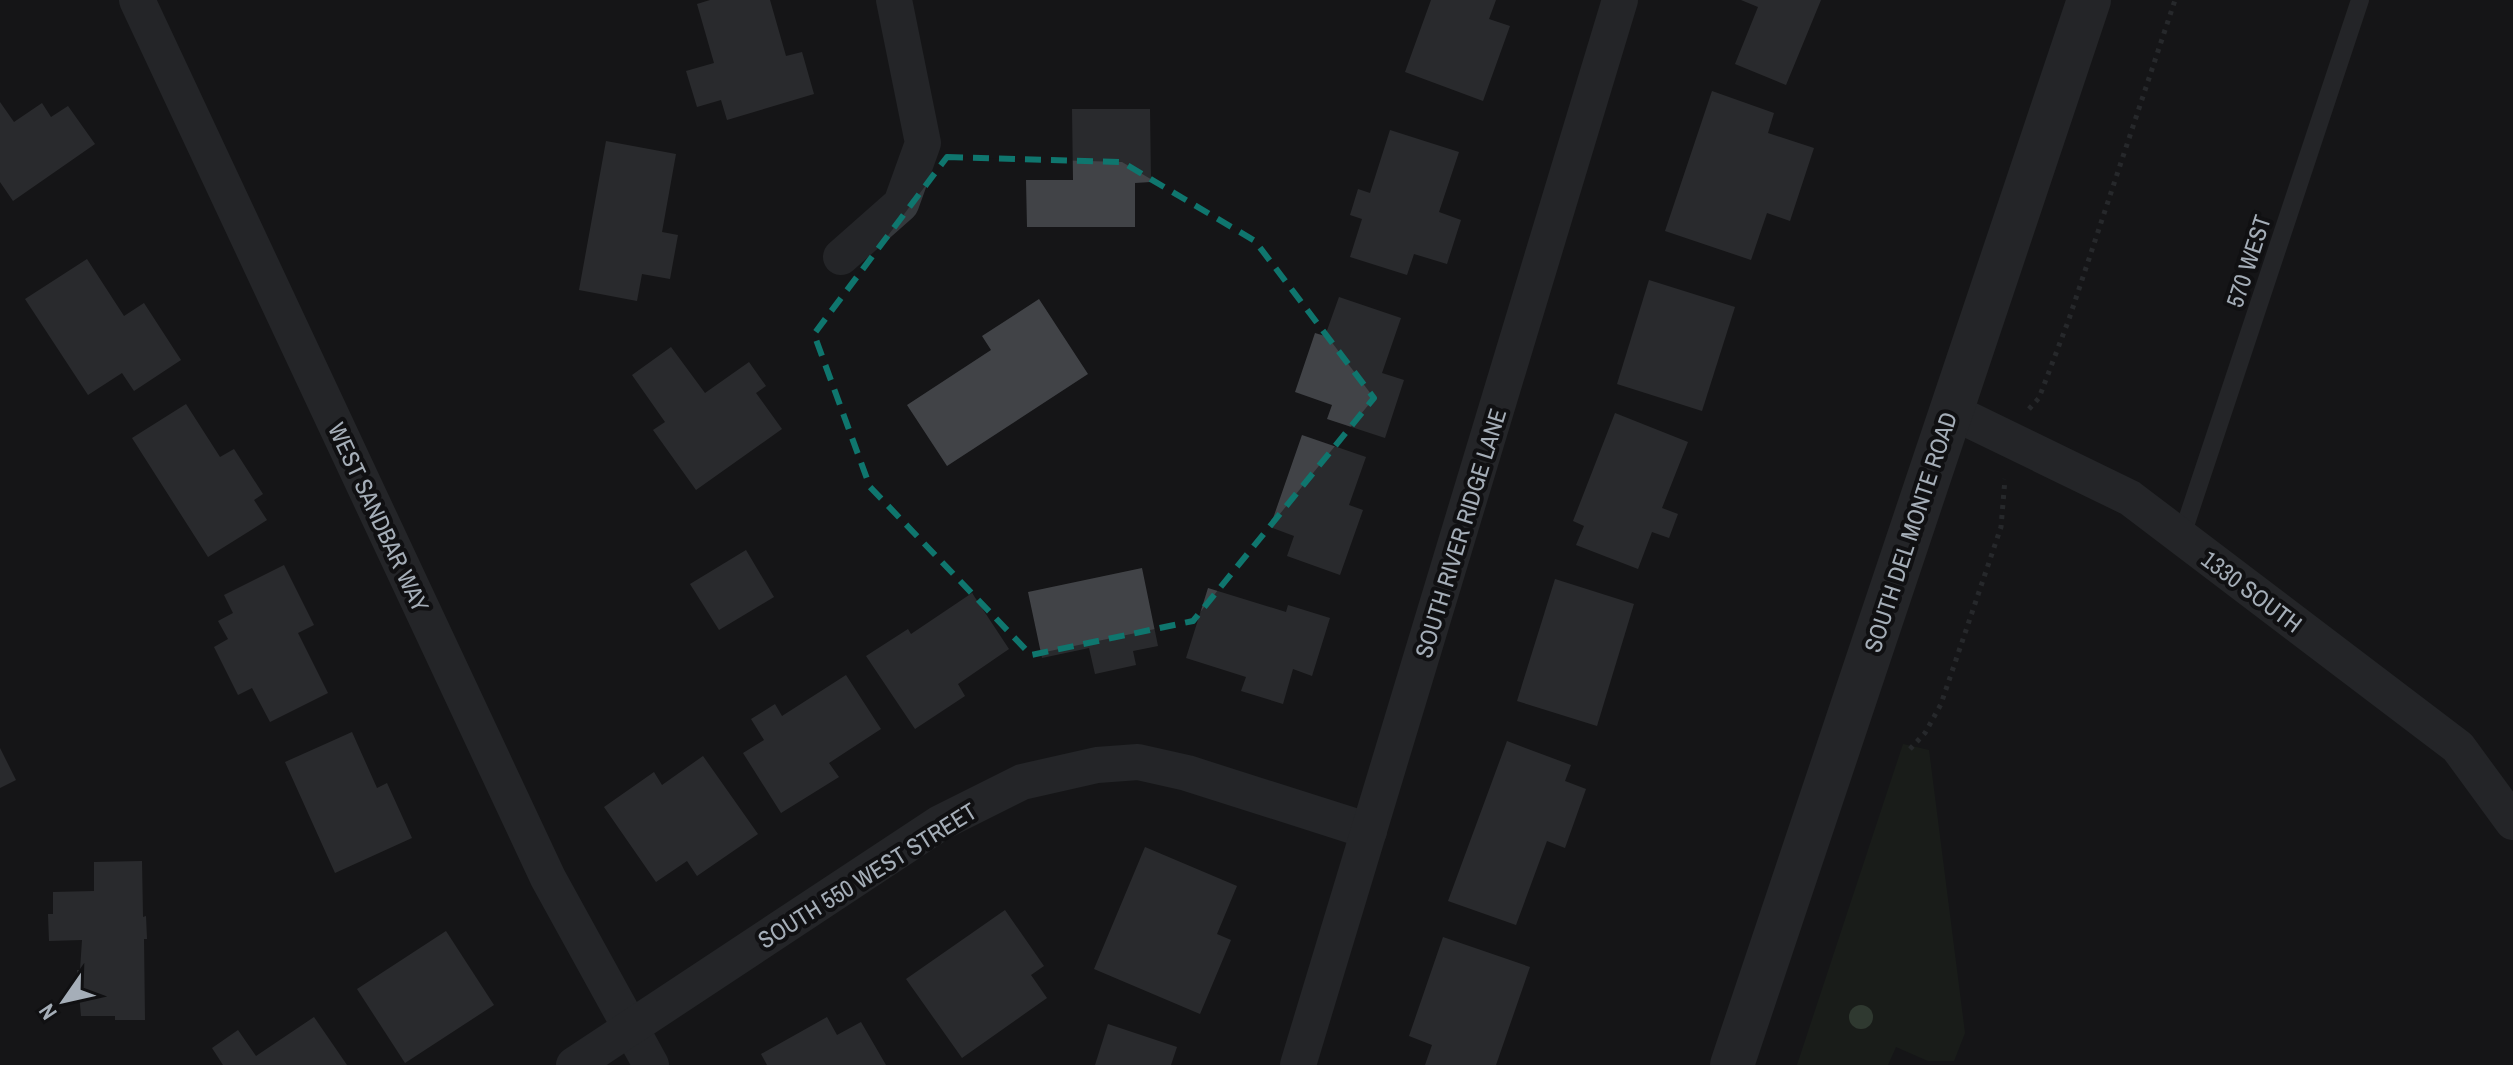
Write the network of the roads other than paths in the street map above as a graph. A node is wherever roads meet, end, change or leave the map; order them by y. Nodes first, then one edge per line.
1 (137, 0) edge
2 (894, 0) edge
3 (1620, 0) edge
4 (2089, 0) edge
5 (2360, 0) edge
6 (841, 257) dead end
7 (1951, 411) junction
8 (2181, 538) junction
9 (2513, 822) edge
10 (1369, 831) junction
11 (630, 1029) junction
12 (574, 1065) edge
13 (651, 1065) edge
14 (1298, 1065) edge
15 (1732, 1065) edge

1 - 11 street, WEST SANDBAR WAY
2 - 6 street
3 - 10 street, SOUTH RIVER RIDGE LANE
4 - 7 street, SOUTH DEL MONTE ROAD
5 - 8 lane, 570 WEST
7 - 8 street, 1330 SOUTH
7 - 15 street, SOUTH DEL MONTE ROAD
8 - 9 street, 1330 SOUTH
10 - 11 street, SOUTH 550 WEST STREET
10 - 14 street, SOUTH RIVER RIDGE LANE
11 - 12 street, SOUTH 550 WEST STREET
11 - 13 street, WEST SANDBAR WAY

